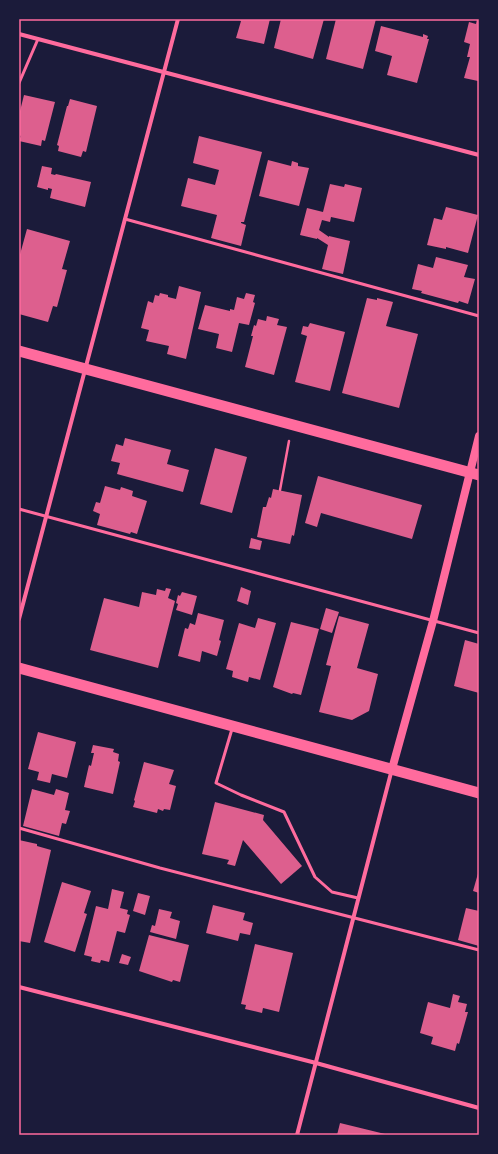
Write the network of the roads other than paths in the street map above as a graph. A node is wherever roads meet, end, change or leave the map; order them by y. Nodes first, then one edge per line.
1 (178, 19) edge
2 (19, 34) edge
3 (38, 39) junction
4 (164, 73) junction
5 (19, 83) edge
6 (479, 155) edge
7 (125, 219) junction
8 (479, 316) edge
9 (19, 351) edge
10 (85, 369) junction
11 (479, 436) edge
12 (474, 474) edge
13 (19, 509) edge
14 (47, 516) junction
15 (19, 619) edge
16 (433, 621) junction
17 (479, 633) edge
18 (19, 668) edge
19 (232, 727) junction
20 (392, 769) junction
21 (479, 793) edge
22 (19, 828) edge
23 (358, 898) junction
24 (353, 918) junction
25 (479, 950) edge
26 (19, 987) edge
27 (316, 1064) junction
28 (479, 1108) edge
29 (297, 1135) edge

1 - 4 street
2 - 3 street
3 - 4 street
3 - 5 lane
4 - 6 street
4 - 7 street
7 - 8 lane
7 - 10 street
9 - 10 highway
10 - 12 highway
10 - 14 street
11 - 12 main road
12 - 16 main road
13 - 14 lane
14 - 15 street
14 - 16 lane
16 - 17 lane
16 - 20 main road
18 - 19 highway
19 - 20 highway
19 - 23 lane
20 - 21 highway
20 - 23 street
22 - 24 lane
23 - 24 street
24 - 25 lane
24 - 27 street
26 - 27 street
27 - 28 street
27 - 29 street

